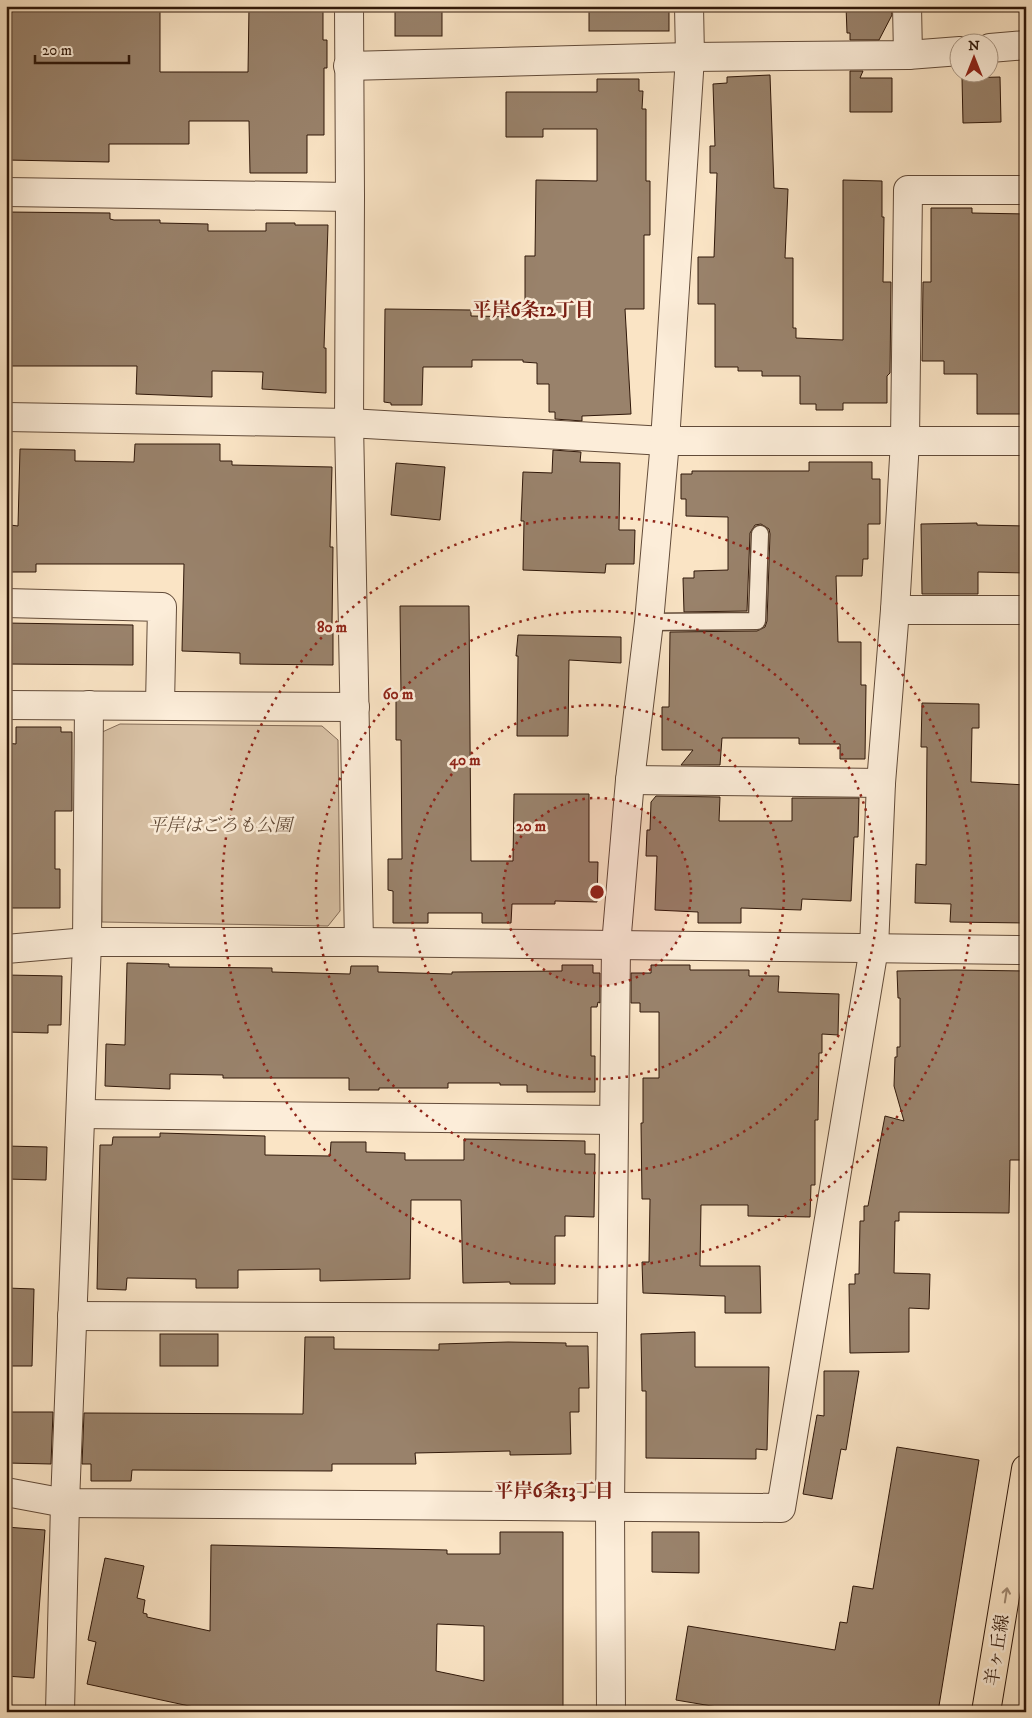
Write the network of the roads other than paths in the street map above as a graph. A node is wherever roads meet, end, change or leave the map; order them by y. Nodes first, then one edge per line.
1 (348, 6) edge
2 (689, 6) edge
3 (907, 6) edge
4 (1026, 45) edge
5 (1000, 47) edge
6 (950, 52) edge
7 (908, 55) junction
8 (690, 57) junction
9 (348, 66) junction
10 (1026, 190) edge
11 (6, 192) edge
12 (350, 197) junction
13 (6, 417) edge
14 (349, 423) junction
15 (665, 440) junction
16 (905, 440) junction
17 (1026, 441) edge
18 (760, 534) dead end
19 (6, 603) edge
20 (895, 610) junction
21 (1026, 610) edge
22 (649, 622) junction
23 (6, 704) edge
24 (89, 704) junction
25 (160, 705) junction
26 (355, 707) junction
27 (630, 780) junction
28 (881, 783) junction
29 (87, 942) junction
30 (359, 942) junction
31 (616, 945) junction
32 (874, 948) junction
33 (6, 949) edge
34 (1026, 950) edge
35 (81, 1114) junction
36 (614, 1120) junction
37 (72, 1316) junction
38 (612, 1318) junction
39 (1026, 1469) edge
40 (6, 1492) edge
41 (65, 1503) junction
42 (610, 1508) junction
43 (60, 1712) edge
44 (611, 1712) edge
45 (986, 1712) edge

1 - 9 street
2 - 8 street
3 - 7 street
4 - 5 street
6 - 7 street
7 - 8 street
8 - 9 street
8 - 15 street
9 - 12 street
10 - 16 street
11 - 12 street
12 - 14 street
13 - 14 street
14 - 15 street
14 - 26 street
15 - 16 street
15 - 22 street
16 - 17 street
16 - 20 street
18 - 22 lane
19 - 25 street
20 - 21 street
20 - 28 street
22 - 27 street
23 - 24 street
24 - 25 street
24 - 29 street
25 - 26 street
26 - 30 street
27 - 28 street
27 - 31 street
28 - 32 street
29 - 30 street
29 - 33 street
29 - 35 street
30 - 31 street
31 - 32 street
31 - 36 street
32 - 34 street
32 - 42 street
35 - 36 street
35 - 37 street
36 - 38 street
37 - 38 street
37 - 41 street
38 - 42 street
45 -> 39 main road, 羊ヶ丘線
40 - 41 street
41 - 42 street
41 - 43 street
42 - 44 street

